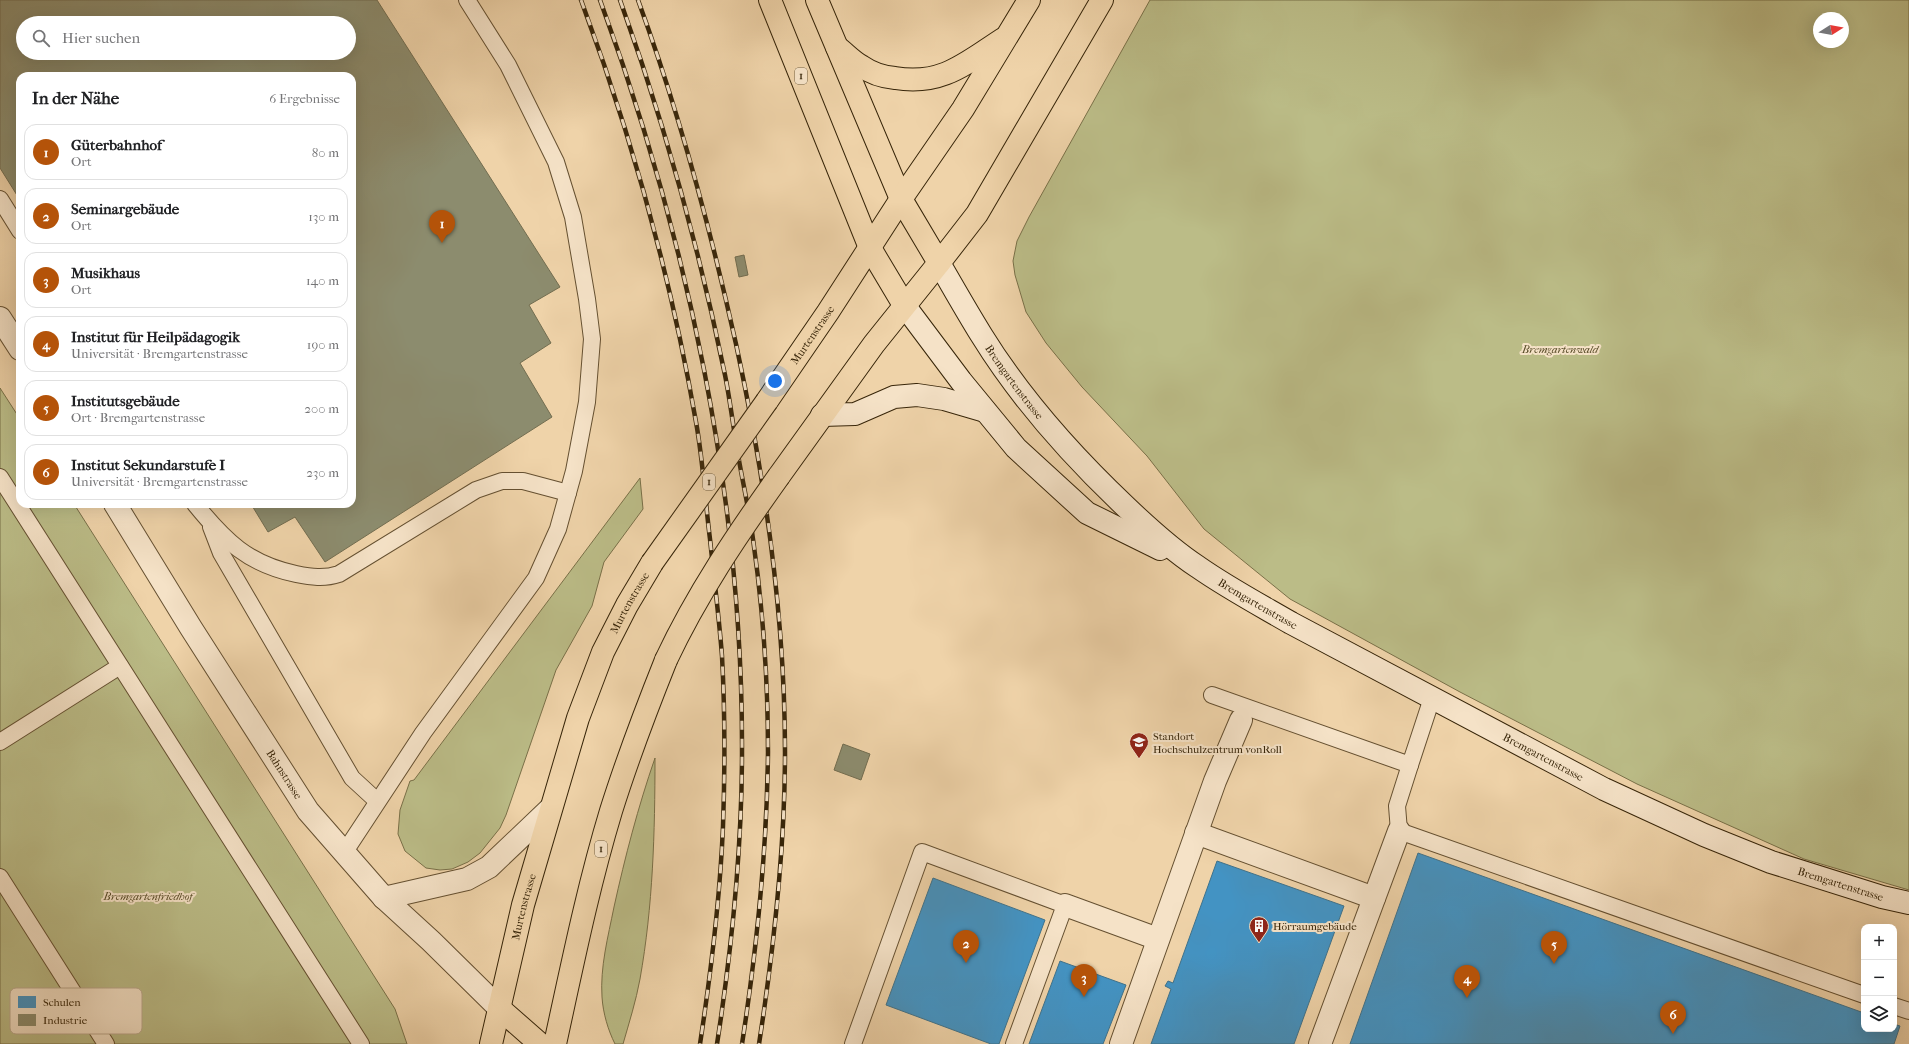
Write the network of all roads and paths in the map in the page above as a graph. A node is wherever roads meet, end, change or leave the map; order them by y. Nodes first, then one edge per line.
1 (468, 0) edge
2 (770, 0) edge
3 (817, 0) edge
4 (1029, 0) edge
5 (1102, 0) edge
6 (1006, 38) junction
7 (837, 47) junction
8 (901, 199) junction
9 (0, 200) edge
10 (16, 225) edge
11 (870, 248) junction
12 (939, 263) junction
13 (904, 305) junction
14 (0, 318) edge
15 (16, 343) edge
16 (985, 411) junction
17 (822, 415) junction
18 (0, 477) edge
19 (568, 493) junction
20 (16, 502) edge
21 (20, 508) edge
22 (117, 508) edge
23 (198, 508) edge
24 (208, 520) junction
25 (1196, 567) junction
26 (120, 666) junction
27 (1212, 695) dead end
28 (1432, 698) junction
29 (1242, 720) dead end
30 (0, 742) edge
31 (1410, 765) junction
32 (377, 801) junction
33 (550, 809) junction
34 (1399, 831) junction
35 (1196, 833) junction
36 (344, 853) junction
37 (0, 877) edge
38 (384, 898) junction
39 (1374, 898) junction
40 (1909, 903) edge
41 (1065, 905) junction
42 (1158, 939) junction
43 (70, 988) edge
44 (1861, 994) edge
45 (1897, 1007) edge
46 (499, 1008) junction
47 (1909, 1011) edge
48 (100, 1034) edge
49 (106, 1044) edge
50 (361, 1044) edge
51 (491, 1044) edge
52 (540, 1044) edge
53 (554, 1044) edge
54 (853, 1044) edge
55 (1014, 1044) edge
56 (1121, 1044) edge
57 (1320, 1044) edge

1 - 19 lane
2 - 11 main road, 1
3 - 7 main road
4 - 6 main road, Murtenstrasse
5 - 12 main road
6 - 7 main road
6 - 8 main road, Murtenstrasse
7 - 8 main road
8 - 11 main road, Murtenstrasse / 1
8 - 12 main road
9 - 10 lane
11 - 13 main road, 1
11 - 33 main road, Murtenstrasse / 1, bridge
12 - 13 main road, 1
12 - 25 main road, Bremgartenstrasse
13 - 16 main road, Bremgartenstrasse
13 - 17 main road, 1
14 - 15 main road
16 - 17 main road
16 - 25 main road, Bremgartenstrasse
17 - 53 main road, 1, bridge
18 - 20 lane
19 - 24 lane
19 - 32 lane
21 - 26 lane
22 - 36 main road, Bahnstrasse
23 - 24 lane
24 - 32 lane
25 - 28 main road, Bremgartenstrasse
26 - 30 lane
26 - 50 lane
27 - 31 lane
28 - 31 lane
28 - 40 main road, Bremgartenstrasse
29 - 35 main road
31 - 34 lane
32 - 36 lane
33 - 38 main road
33 - 46 main road, Murtenstrasse / 1
34 - 39 main road
34 - 44 lane
35 - 39 main road
35 - 42 main road
36 - 38 main road, Bahnstrasse
37 - 43 lane
38 - 46 main road, Bahnstrasse
39 - 57 main road
41 - 42 main road
41 - 54 lane
41 - 55 lane
42 - 56 main road
45 - 47 lane
46 - 51 main road, Murtenstrasse / 1
46 - 52 main road
48 - 49 lane

